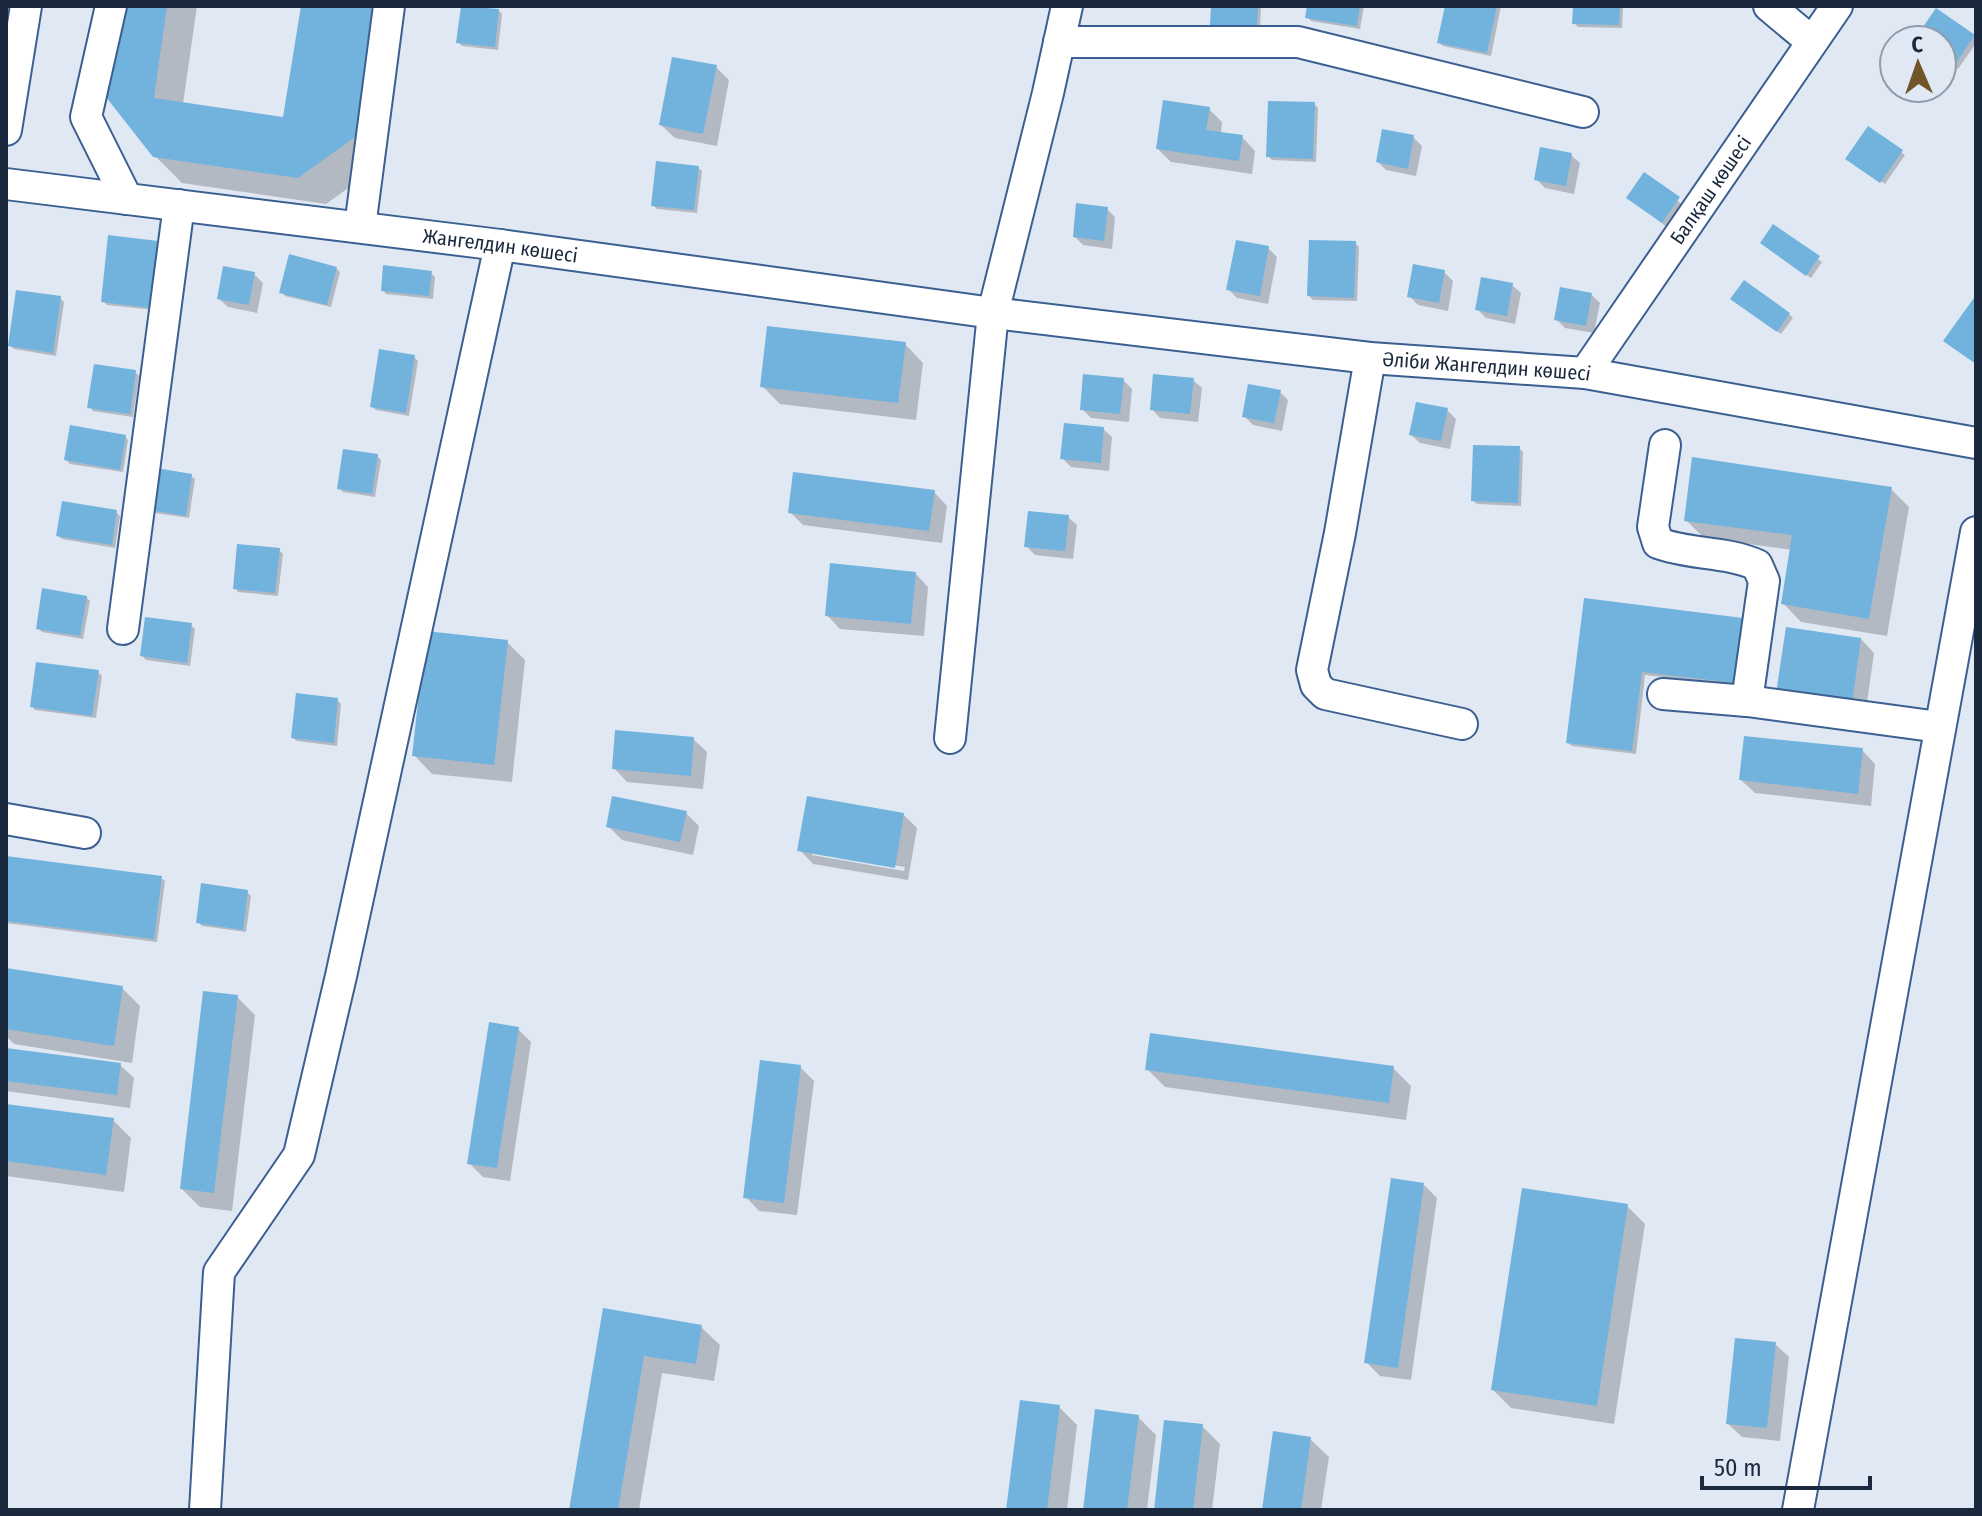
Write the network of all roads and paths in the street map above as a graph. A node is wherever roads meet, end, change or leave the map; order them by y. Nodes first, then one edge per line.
1 (26, 6) edge
2 (111, 6) edge
3 (389, 6) edge
4 (1067, 6) edge
5 (1769, 6) edge
6 (1837, 6) edge
7 (1811, 41) junction
8 (1059, 42) junction
9 (1583, 112) dead end
10 (6, 130) edge
11 (6, 184) edge
12 (127, 199) junction
13 (179, 205) junction
14 (360, 227) junction
15 (500, 245) junction
16 (993, 313) junction
17 (1370, 358) junction
18 (1585, 373) junction
19 (1976, 443) edge
20 (1665, 445) dead end
21 (1976, 532) edge
22 (123, 629) dead end
23 (1663, 694) dead end
24 (1747, 701) junction
25 (1462, 724) dead end
26 (1939, 727) junction
27 (950, 738) dead end
28 (6, 819) edge
29 (85, 833) dead end
30 (205, 1510) edge
31 (1798, 1510) edge

1 - 10 street
2 - 12 street
3 - 14 street
4 - 8 street
5 - 7 street
6 - 7 street, Балқаш көшесі
7 - 18 street, Балқаш көшесі
8 - 9 street
8 - 16 street
11 - 12 street, Жангелдин көшесі
12 - 13 street, Жангелдин көшесі
13 - 14 street, Жангелдин көшесі
13 - 22 street
14 - 15 street, Жангелдин көшесі
15 - 16 street, Жангелдин көшесі
15 - 30 street
16 - 17 street, Әліби Жангелдин көшесі
16 - 27 street
17 - 18 street, Әліби Жангелдин көшесі
17 - 25 street
18 - 19 street, Әліби Жангелдин көшесі
20 - 24 street
21 - 26 street
23 - 24 street
24 - 26 street
26 - 31 street
28 - 29 street

